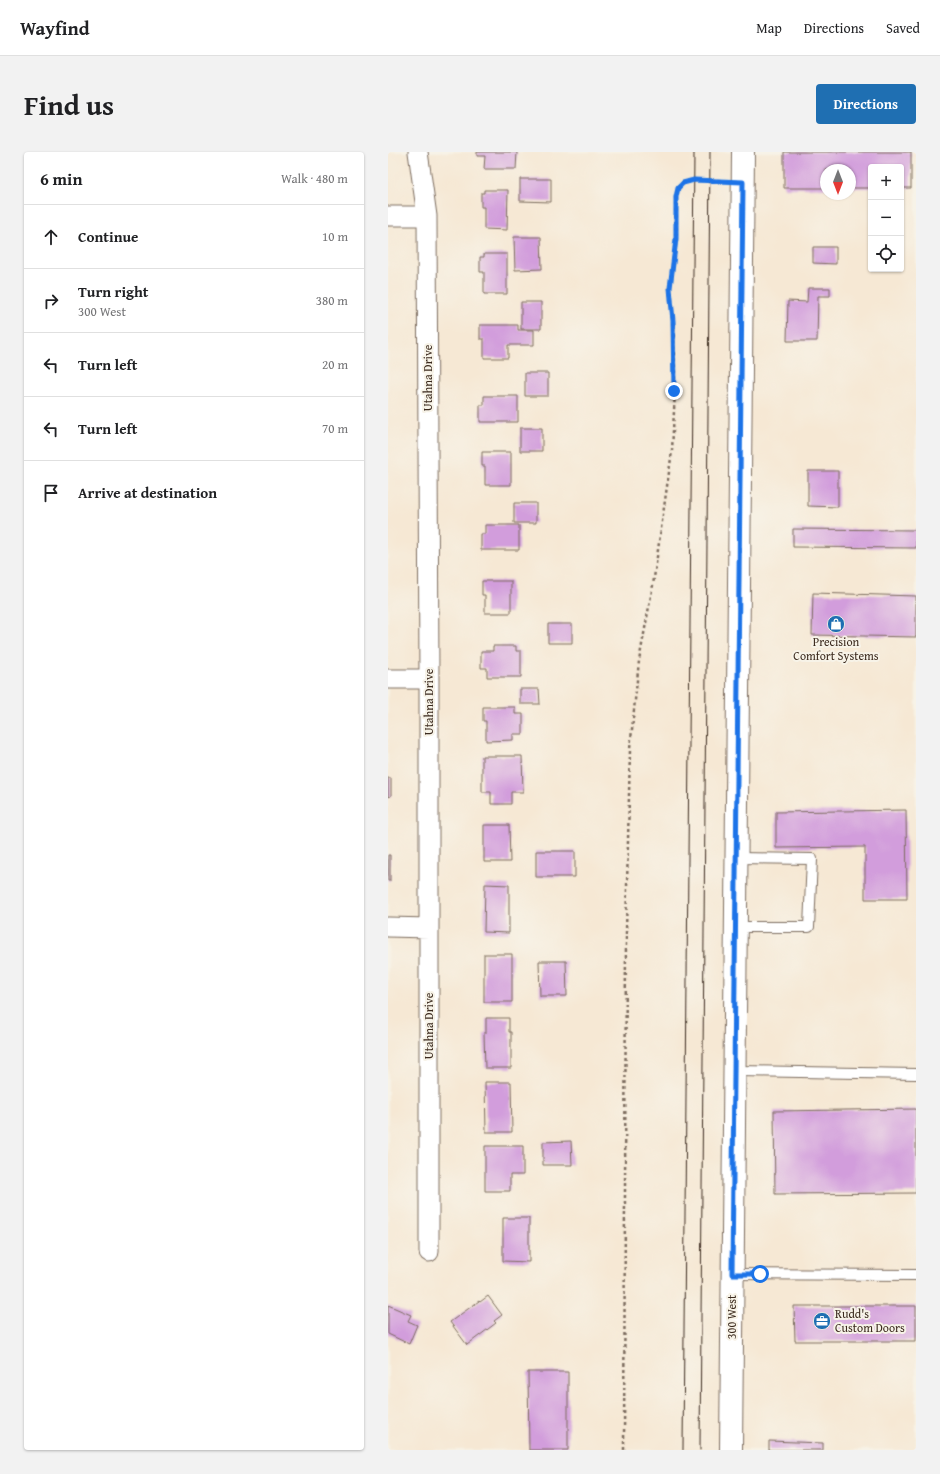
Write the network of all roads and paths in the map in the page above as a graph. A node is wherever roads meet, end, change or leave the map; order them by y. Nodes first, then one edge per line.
1 (418, 152) edge
2 (743, 152) edge
3 (743, 182) junction
4 (388, 216) edge
5 (427, 216) junction
6 (388, 679) edge
7 (429, 679) junction
8 (737, 858) junction
9 (388, 927) edge
10 (736, 927) junction
11 (428, 928) junction
12 (735, 1070) junction
13 (916, 1074) edge
14 (428, 1252) dead end
15 (732, 1274) junction
16 (916, 1274) edge
17 (624, 1450) edge
18 (731, 1450) edge

1 - 5 street, Utahna Drive
2 - 3 street, 300 West
3 - 8 street, 300 West
3 - 17 path
4 - 5 street
5 - 7 street, Utahna Drive
6 - 7 street
7 - 11 street, Utahna Drive
8 - 10 street, 300 West
8 - 10 lane
9 - 11 street
10 - 12 street, 300 West
11 - 14 street, Utahna Drive
12 - 13 lane
12 - 15 street, 300 West
15 - 16 lane
15 - 18 street, 300 West

